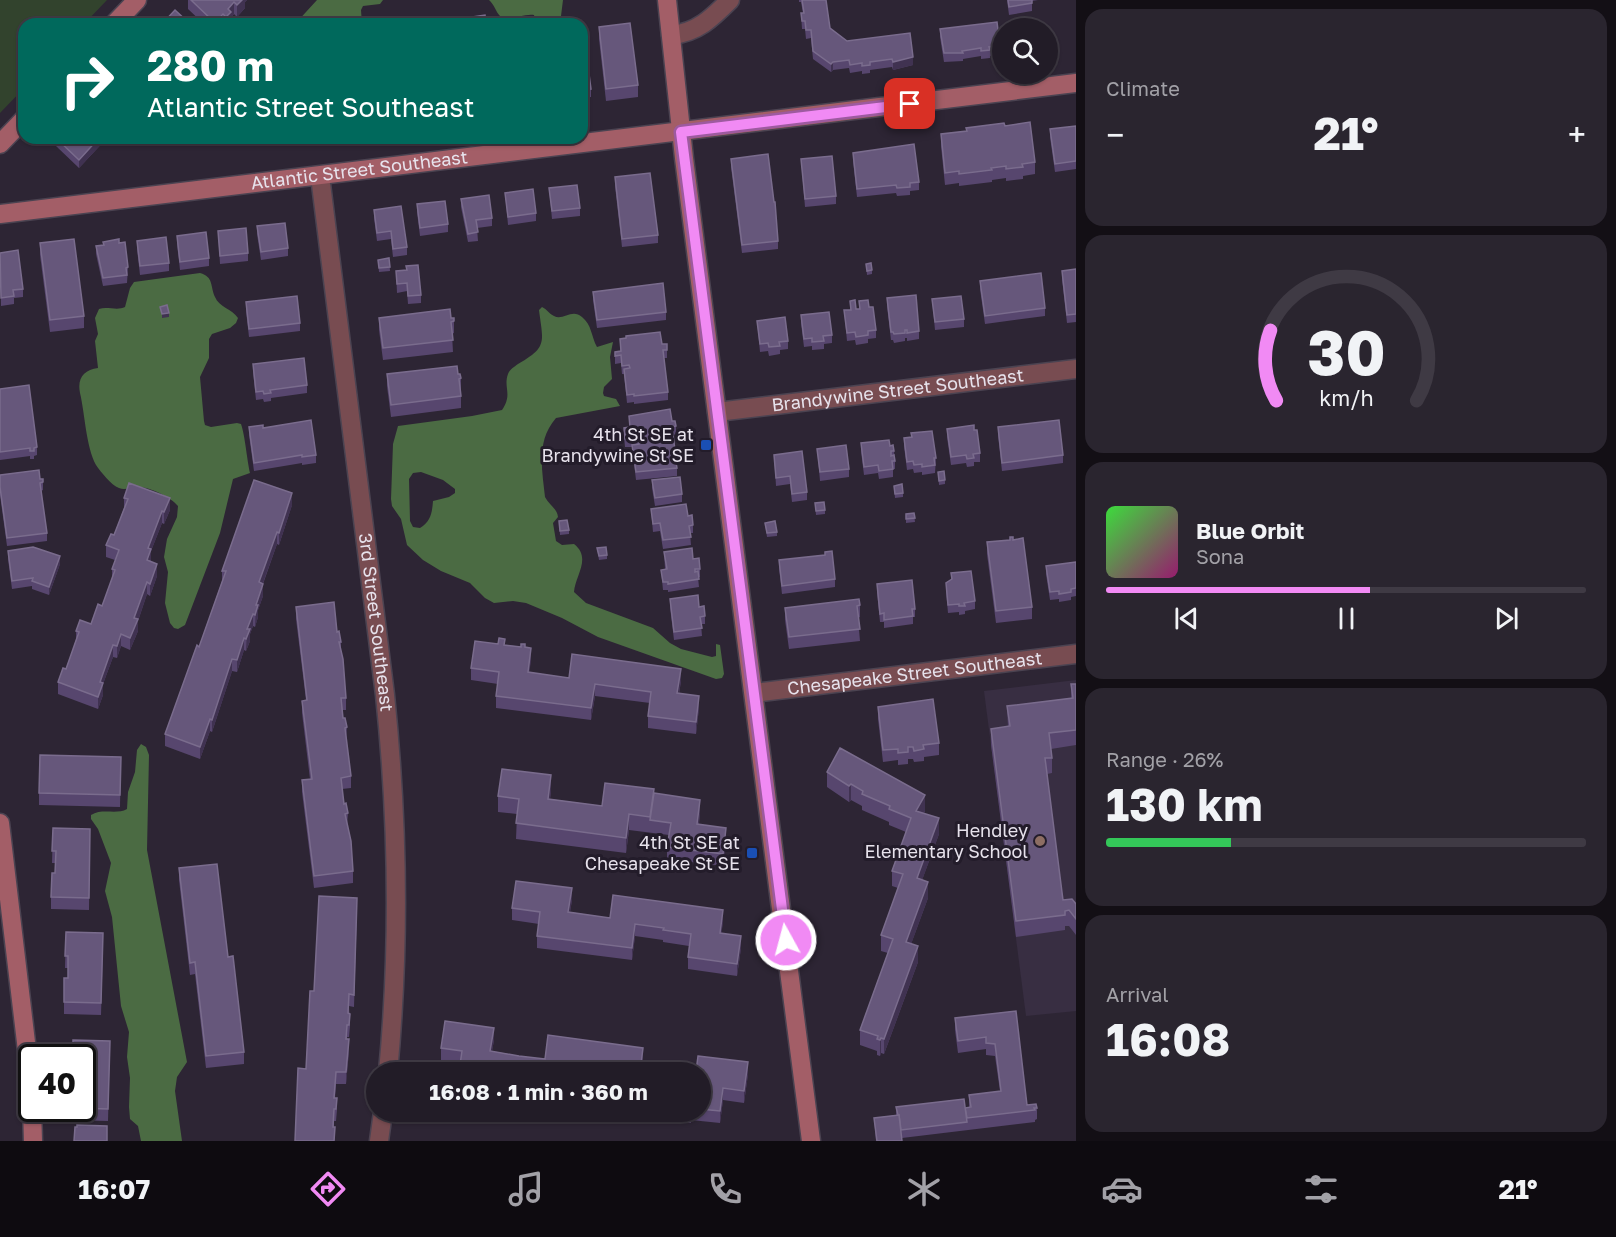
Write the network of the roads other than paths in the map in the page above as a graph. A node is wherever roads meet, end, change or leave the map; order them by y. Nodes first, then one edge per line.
1 (137, 0) edge
2 (667, 0) edge
3 (730, 0) edge
4 (120, 18) edge
5 (671, 35) junction
6 (1076, 84) edge
7 (18, 124) edge
8 (681, 132) junction
9 (588, 143) edge
10 (0, 144) edge
11 (583, 144) edge
12 (320, 176) junction
13 (0, 214) edge
14 (1076, 369) edge
15 (717, 412) junction
16 (1076, 654) edge
17 (754, 693) junction
18 (0, 823) edge
19 (26, 1044) edge
20 (389, 1062) edge
21 (32, 1122) edge
22 (382, 1122) edge
23 (33, 1141) edge
24 (379, 1141) edge
25 (811, 1141) edge

1 - 4 street
2 - 5 street
3 - 5 street
5 - 8 street
6 - 8 street, Atlantic Street Southeast
7 - 10 street
8 - 9 street, Atlantic Street Southeast
8 - 15 street
11 - 12 street, Atlantic Street Southeast
12 - 13 street, Atlantic Street Southeast
12 - 20 street, 3rd Street Southeast
14 - 15 street, Brandywine Street Southeast
15 - 17 street
16 - 17 street, Chesapeake Street Southeast
17 - 25 street
18 - 19 street
21 - 23 street
22 - 24 street

